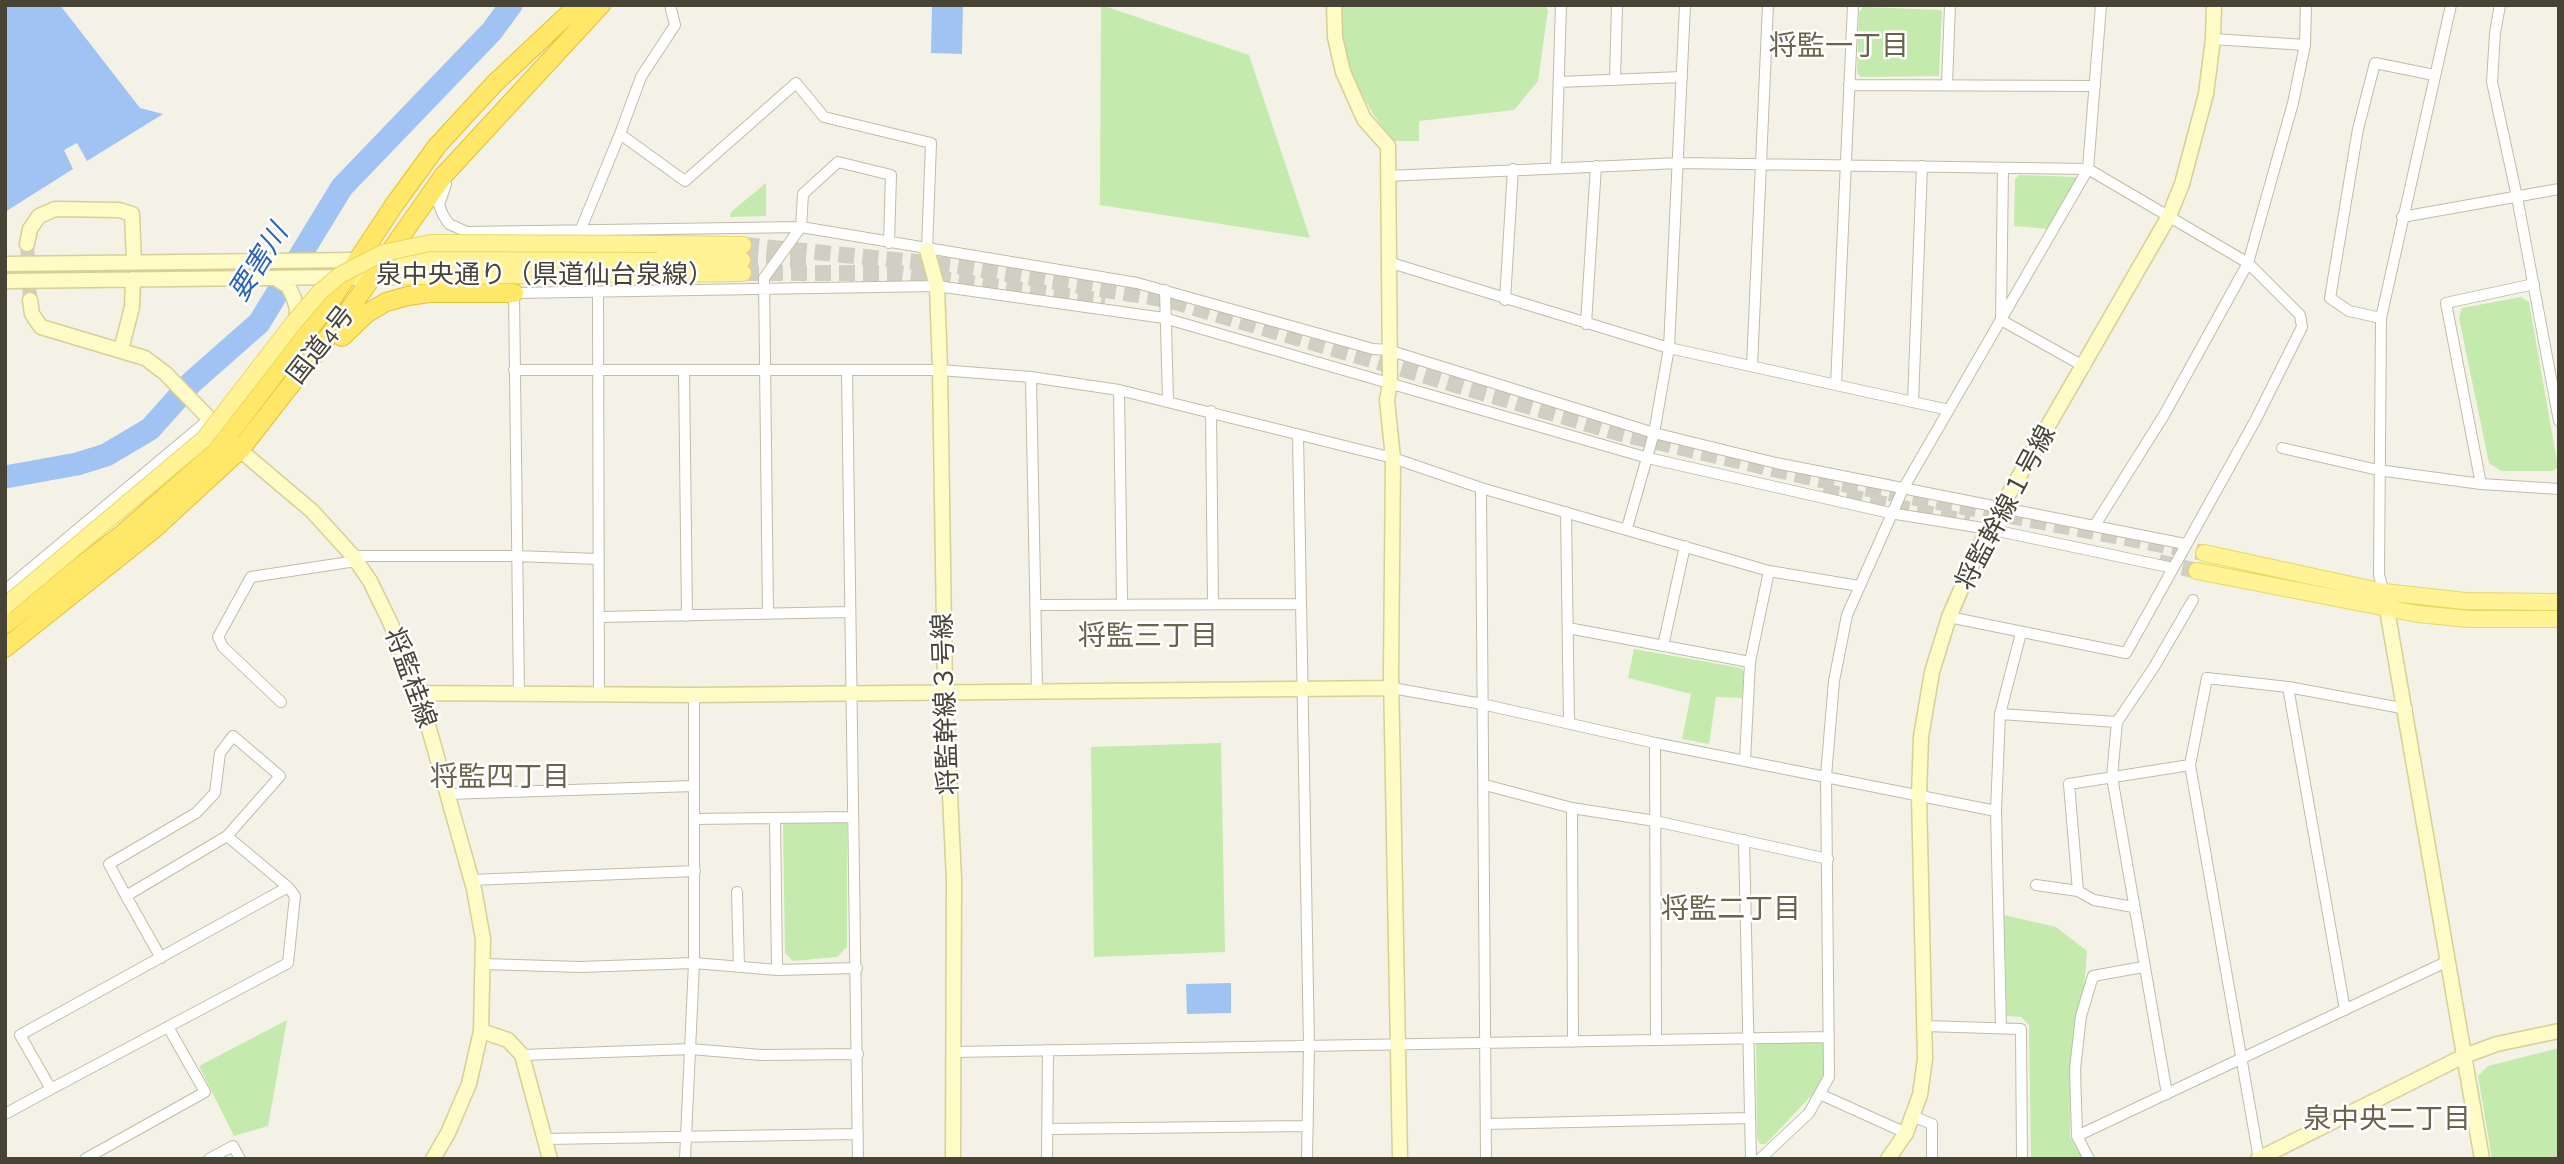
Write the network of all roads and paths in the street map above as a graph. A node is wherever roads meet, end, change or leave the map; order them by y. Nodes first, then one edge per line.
1 (578, 5) edge
2 (601, 5) edge
3 (670, 5) edge
4 (1334, 5) edge
5 (1561, 5) edge
6 (1617, 5) edge
7 (1685, 5) edge
8 (1768, 5) edge
9 (1853, 5) edge
10 (1950, 5) edge
11 (2101, 5) edge
12 (2214, 5) edge
13 (2306, 5) edge
14 (2451, 5) edge
15 (2500, 5) edge
16 (2213, 39) junction
17 (2305, 46) junction
18 (2434, 75) junction
19 (1682, 77) junction
20 (1615, 80) junction
21 (1559, 82) junction
22 (1849, 85) junction
23 (1947, 85) junction
24 (2095, 86) junction
25 (620, 134) junction
26 (459, 158) junction
27 (1679, 163) junction
28 (1761, 164) junction
29 (1846, 165) junction
30 (1595, 166) junction
31 (1922, 166) junction
32 (2003, 167) junction
33 (1556, 168) junction
34 (1513, 169) junction
35 (2088, 169) junction
36 (1387, 176) junction
37 (2559, 189) edge
38 (2517, 197) junction
39 (2167, 218) junction
40 (2402, 218) junction
41 (801, 227) junction
42 (580, 231) junction
43 (890, 243) junction
44 (27, 244) tunnel mouth
45 (927, 250) junction
46 (385, 259) junction
47 (357, 260) junction
48 (743, 260) junction
49 (134, 262) junction
50 (1388, 262) junction
51 (5, 264) edge
52 (2248, 264) junction
53 (374, 276) junction
54 (346, 277) junction
55 (270, 278) junction
56 (133, 279) junction
57 (5, 281) edge
58 (2534, 284) junction
59 (937, 286) junction
60 (764, 290) junction
61 (1165, 290) junction
62 (598, 292) junction
63 (514, 293) junction
64 (30, 300) tunnel mouth
65 (1505, 300) junction
66 (1164, 318) junction
67 (2381, 318) junction
68 (2001, 320) junction
69 (1586, 324) junction
70 (1669, 348) junction
71 (121, 350) junction
72 (1388, 350) junction
73 (286, 360) junction
74 (1752, 366) junction
75 (2085, 367) junction
76 (598, 369) junction
77 (514, 370) junction
78 (684, 370) junction
79 (766, 370) junction
80 (940, 370) junction
81 (847, 371) junction
82 (299, 374) junction
83 (1031, 377) junction
84 (1390, 383) junction
85 (1836, 385) junction
86 (1119, 390) junction
87 (1168, 400) junction
88 (1913, 402) junction
89 (1949, 410) junction
90 (1211, 411) junction
91 (204, 416) junction
92 (2559, 421) edge
93 (1654, 433) junction
94 (1298, 435) junction
95 (227, 437) junction
96 (2282, 448) dead end
97 (240, 450) junction
98 (1648, 457) junction
99 (1393, 458) junction
100 (2378, 470) junction
101 (2482, 484) junction
102 (1481, 488) junction
103 (1903, 489) junction
104 (2559, 489) edge
105 (2002, 506) junction
106 (1566, 512) junction
107 (1890, 513) junction
108 (2095, 525) junction
109 (1627, 528) junction
110 (1989, 529) junction
111 (2185, 544) junction
112 (1685, 546) junction
113 (2204, 553) tunnel mouth
114 (516, 556) junction
115 (355, 558) junction
116 (597, 559) junction
117 (2173, 568) junction
118 (2197, 570) tunnel mouth
119 (1769, 571) junction
120 (1859, 586) junction
121 (5, 590) edge
122 (2384, 592) junction
123 (2193, 600) dead end
124 (1213, 602) junction
125 (2559, 602) edge
126 (1122, 604) junction
127 (1300, 604) junction
128 (5, 606) edge
129 (1036, 606) junction
130 (2388, 609) junction
131 (849, 612) junction
132 (768, 614) junction
133 (687, 616) junction
134 (600, 617) junction
135 (1949, 617) junction
136 (41, 618) junction
137 (2559, 619) edge
138 (5, 624) edge
139 (1568, 628) junction
140 (2021, 633) junction
141 (1663, 646) junction
142 (5, 649) edge
143 (5, 659) edge
144 (1751, 662) junction
145 (2288, 687) junction
146 (1301, 688) junction
147 (1391, 688) junction
148 (1037, 690) junction
149 (944, 691) junction
150 (852, 692) junction
151 (419, 693) junction
152 (599, 694) junction
153 (519, 695) junction
154 (694, 695) junction
155 (281, 702) dead end
156 (1482, 704) junction
157 (2407, 709) junction
158 (2000, 714) junction
159 (2117, 722) junction
160 (1569, 723) junction
161 (1655, 743) junction
162 (1745, 760) junction
163 (2190, 765) junction
164 (1826, 776) junction
165 (2112, 777) junction
166 (1485, 785) junction
167 (694, 786) junction
168 (447, 794) junction
169 (1919, 795) junction
170 (1572, 808) junction
171 (1996, 811) junction
172 (853, 817) junction
173 (775, 818) junction
174 (694, 819) junction
175 (1655, 821) junction
176 (227, 836) junction
177 (1744, 840) junction
178 (1828, 859) junction
179 (695, 871) junction
180 (471, 880) junction
181 (2036, 885) dead end
182 (288, 887) junction
183 (2078, 891) junction
184 (737, 892) dead end
185 (126, 896) junction
186 (2133, 907) junction
187 (160, 958) junction
188 (2448, 961) junction
189 (694, 963) junction
190 (484, 964) junction
191 (739, 967) junction
192 (2143, 967) junction
193 (857, 968) junction
194 (777, 970) junction
195 (2345, 1010) junction
196 (1925, 1026) junction
197 (168, 1027) junction
198 (2001, 1027) junction
199 (481, 1031) junction
200 (2559, 1031) edge
201 (1829, 1037) junction
202 (1748, 1039) junction
203 (1656, 1040) junction
204 (1573, 1042) junction
205 (1485, 1043) junction
206 (1397, 1045) junction
207 (1309, 1046) junction
208 (691, 1049) junction
209 (1048, 1050) junction
210 (953, 1052) junction
211 (858, 1054) junction
212 (522, 1055) junction
213 (2464, 1056) junction
214 (2241, 1059) junction
215 (51, 1089) junction
216 (2167, 1094) junction
217 (1822, 1095) junction
218 (5, 1114) edge
219 (1912, 1116) junction
220 (1750, 1118) junction
221 (1486, 1124) junction
222 (1308, 1126) junction
223 (1047, 1129) junction
224 (1906, 1133) junction
225 (858, 1134) junction
226 (2077, 1136) junction
227 (686, 1137) junction
228 (544, 1139) junction
229 (2259, 1158) edge
230 (2481, 1158) edge
231 (85, 1159) edge
232 (209, 1159) edge
233 (240, 1159) edge
234 (433, 1159) edge
235 (550, 1159) edge
236 (685, 1159) edge
237 (858, 1159) edge
238 (953, 1159) edge
239 (1047, 1159) edge
240 (1307, 1159) edge
241 (1399, 1159) edge
242 (1486, 1159) edge
243 (1751, 1159) edge
244 (1760, 1159) edge
245 (1888, 1159) edge
246 (1932, 1159) edge
247 (2022, 1159) edge
248 (2089, 1159) edge

1 - 47 highway, 国道4号
2 - 26 highway, 国道4号
3 - 25 street
4 - 36 street
5 - 21 street
6 - 20 street
7 - 19 street
8 - 28 street
9 - 22 street
10 - 23 street
11 - 24 street
12 - 16 street, 将監幹線１号線
13 - 17 street
14 - 18 street
15 - 38 street
16 - 17 street
16 - 39 street, 将監幹線１号線
17 - 52 street
18 - 40 street
18 - 67 street
19 - 20 street
19 - 27 street
20 - 21 street
21 - 33 street
22 - 23 street
22 - 29 street
23 - 24 street
24 - 35 street
25 - 42 street
25 - 45 street
26 - 42 street
26 - 46 highway, 国道4号
27 - 28 street
27 - 30 street
27 - 70 street
28 - 29 street
28 - 74 street
29 - 31 street
29 - 85 street
30 - 33 street
30 - 69 street
31 - 32 street
31 - 88 street
32 - 35 street
32 - 68 street
33 - 34 street
34 - 36 street
34 - 65 street
35 - 39 street
35 - 68 street
36 - 50 street
37 - 38 street
38 - 40 street
38 - 58 street
39 - 52 street
39 - 75 street, 将監幹線１号線
40 - 67 street
41 - 42 street
41 - 43 street
41 - 43 street
41 - 60 street
43 - 45 street
44 - 49 street
45 - 59 street, 将監幹線３号線
45 - 61 street
46 - 47 main road, 泉中央通り（県道仙台泉線）
46 - 48 main road, 泉中央通り（県道仙台泉線）
46 - 53 highway, 国道4号
47 - 49 street
47 - 54 highway, 国道4号
48 - 53 main road, 泉中央通り（県道仙台泉線）
48 - 128 main road, bridge
49 - 51 street
50 - 65 street
50 - 72 street
52 - 108 street
52 - 111 street
53 - 54 main road, 泉中央通り（県道仙台泉線）
53 - 82 highway, 国道4号
54 - 55 street
54 - 73 highway, 国道4号
55 - 56 street
55 - 73 street
56 - 57 street
56 - 71 street
58 - 92 street
58 - 101 street
59 - 60 street
59 - 66 street
59 - 80 street, 将監幹線３号線
60 - 62 street
60 - 79 street
61 - 66 street
61 - 72 street
62 - 63 street
62 - 76 street
63 - 77 street
63 - 82 highway
64 - 71 street, 将監桂線
65 - 69 street
66 - 84 street
66 - 87 street
67 - 100 street
68 - 75 street
68 - 89 street
69 - 70 street
70 - 74 street
70 - 93 street
71 - 91 street, 将監桂線
72 - 84 street
72 - 93 street
73 - 95 highway, 国道4号
74 - 85 street
75 - 105 street, 将監幹線１号線
76 - 77 street
76 - 78 street
76 - 116 street
77 - 114 street
78 - 79 street
78 - 133 street
79 - 81 street
79 - 132 street
80 - 81 street
80 - 83 street
80 - 149 street, 将監幹線３号線
81 - 131 street
82 - 97 highway, 国道4号
83 - 86 street
83 - 129 street
84 - 98 street
84 - 99 street
85 - 88 street
86 - 87 street
86 - 126 street
87 - 90 street
88 - 89 street
89 - 103 street
90 - 94 street
90 - 124 street
91 - 95 street, 将監桂線
91 - 121 street
93 - 98 street
93 - 103 street
94 - 99 street
94 - 127 street
95 - 97 street, 将監桂線
95 - 138 highway, 国道4号
96 - 100 street
97 - 115 street, 将監桂線
97 - 136 highway, 国道4号
98 - 107 street
98 - 109 street
99 - 102 street
99 - 147 street
100 - 101 street
100 - 122 street
101 - 104 street
102 - 106 street
102 - 156 street
103 - 105 street
103 - 107 street
105 - 108 street
105 - 110 street, 将監幹線１号線
106 - 109 street
106 - 139 street
107 - 110 street
107 - 120 street
108 - 111 street
109 - 112 street
110 - 117 street
110 - 135 street, 将監幹線１号線
111 - 117 street
112 - 119 street
112 - 141 street
113 - 122 main road
114 - 115 street
114 - 116 street
114 - 153 street
115 - 151 street, 将監桂線
115 - 155 street
116 - 134 street
117 - 140 street
118 - 130 main road
119 - 120 street
119 - 144 street
120 - 164 street
122 - 125 main road
122 - 130 street
123 - 159 street
124 - 126 street
124 - 127 street
126 - 129 street
127 - 146 street
129 - 148 street
130 - 137 main road
130 - 157 street
131 - 132 street
131 - 150 street
132 - 133 street
133 - 134 street
134 - 152 street
135 - 140 street
135 - 169 street, 将監幹線１号線
136 - 142 highway, 国道4号
136 - 143 street
139 - 141 street
139 - 160 street
140 - 158 street
141 - 144 street
144 - 162 street
145 - 157 street
145 - 163 street
145 - 195 street
146 - 147 street
146 - 148 street
146 - 207 street
147 - 156 street
147 - 206 street
148 - 149 street
149 - 150 street
149 - 210 street, 将監幹線３号線
150 - 154 street
150 - 172 street
151 - 153 street
151 - 168 street, 将監桂線
152 - 153 street
152 - 154 street
154 - 167 street
156 - 160 street
156 - 166 street
157 - 188 street
158 - 159 street
158 - 171 street
159 - 165 street
160 - 161 street
161 - 162 street
161 - 175 street
162 - 164 street
163 - 165 street
163 - 214 street
164 - 169 street
164 - 178 street
165 - 183 street
165 - 186 street
166 - 170 street
166 - 205 street
167 - 168 street
167 - 174 street
168 - 180 street, 将監桂線
169 - 171 street
169 - 196 street, 将監幹線１号線
170 - 175 street
170 - 204 street
171 - 198 street
172 - 173 street
172 - 193 street
173 - 174 street
173 - 194 street
174 - 179 street
175 - 177 street
175 - 203 street
176 - 182 street
176 - 185 street
176 - 185 street
177 - 178 street
177 - 202 street
178 - 201 street
179 - 180 street
179 - 189 street
180 - 190 street, 将監桂線
181 - 183 street
182 - 187 street
182 - 197 street
183 - 186 street
184 - 191 street
185 - 187 street
186 - 192 street
187 - 215 street
188 - 195 street
188 - 213 street
189 - 190 street
189 - 191 street
189 - 208 street
190 - 199 street, 将監桂線
191 - 194 street
192 - 216 street
192 - 226 street
193 - 194 street
193 - 211 street
195 - 214 street
196 - 198 street
196 - 219 street, 将監幹線１号線
197 - 215 street
197 - 231 street
198 - 247 street
199 - 212 street
199 - 234 street, 将監桂線
200 - 213 street
201 - 202 street
201 - 217 street
202 - 203 street
202 - 220 street
203 - 204 street
204 - 205 street
205 - 206 street
205 - 221 street
206 - 207 street
206 - 241 street
207 - 209 street
207 - 222 street
208 - 211 street
208 - 212 street
208 - 227 street
209 - 210 street
209 - 223 street
210 - 238 street, 将監幹線３号線
211 - 225 street
212 - 228 street
213 - 229 street
213 - 230 street
214 - 216 street
214 - 229 street
215 - 218 street
216 - 226 street
217 - 224 street
217 - 244 street
219 - 224 street, 将監幹線１号線
219 - 246 street
220 - 221 street
220 - 243 street
221 - 242 street
222 - 223 street
222 - 240 street
223 - 239 street
224 - 245 street, 将監幹線１号線
225 - 227 street
225 - 237 street
226 - 248 street
227 - 228 street
227 - 236 street
228 - 235 street
232 - 233 street

